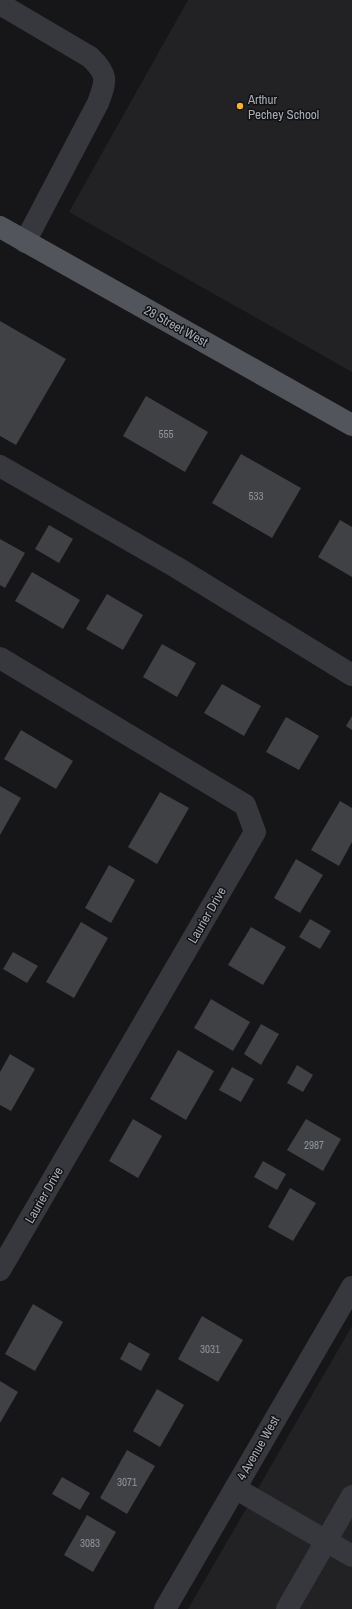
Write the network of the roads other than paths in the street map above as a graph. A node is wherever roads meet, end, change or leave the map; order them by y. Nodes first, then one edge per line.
1 (0, 4) edge
2 (0, 227) edge
3 (25, 242) junction
4 (352, 425) edge
5 (0, 466) edge
6 (0, 658) edge
7 (352, 675) edge
8 (0, 1270) edge
9 (352, 1287) edge
10 (235, 1488) junction
11 (352, 1496) edge
12 (327, 1541) junction
13 (352, 1556) edge
14 (165, 1609) edge
15 (287, 1609) edge

1 - 3 street
2 - 3 main road, 28 Street West
3 - 4 main road, 28 Street West
5 - 7 street
6 - 8 street, Laurier Drive
9 - 10 street, 4 Avenue West
10 - 12 street
10 - 14 street, 4 Avenue West
11 - 12 street
12 - 13 street
12 - 15 street

